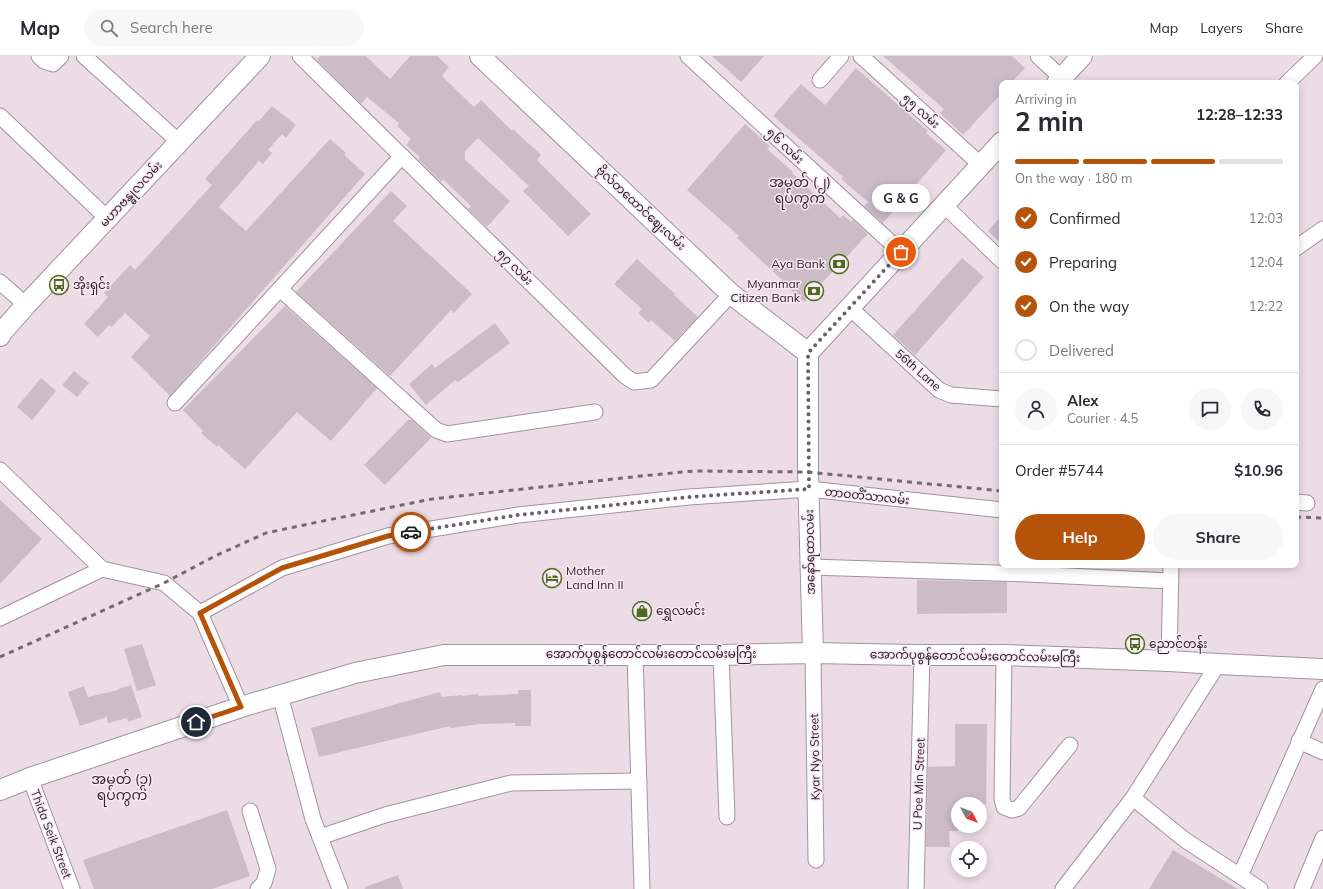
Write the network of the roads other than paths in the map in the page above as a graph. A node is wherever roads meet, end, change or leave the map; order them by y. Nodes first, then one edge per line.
1 (39, 56) edge
2 (61, 56) edge
3 (84, 56) edge
4 (250, 56) edge
5 (260, 56) edge
6 (300, 56) edge
7 (480, 56) edge
8 (688, 56) edge
9 (841, 56) edge
10 (861, 56) edge
11 (1038, 56) edge
12 (1082, 56) edge
13 (1315, 56) edge
14 (243, 74) junction
15 (820, 80) dead end
16 (1061, 80) edge
17 (1063, 80) edge
18 (1290, 80) edge
19 (2, 121) edge
20 (179, 142) junction
21 (999, 145) edge
22 (402, 156) junction
23 (981, 165) junction
24 (944, 205) junction
25 (108, 219) junction
26 (1323, 229) edge
27 (1299, 246) edge
28 (901, 252) junction
29 (999, 258) edge
30 (0, 282) edge
31 (280, 289) junction
32 (731, 294) junction
33 (26, 305) junction
34 (850, 308) junction
35 (1, 334) edge
36 (808, 353) junction
37 (999, 399) edge
38 (175, 403) dead end
39 (594, 412) dead end
40 (0, 470) edge
41 (809, 489) junction
42 (999, 510) edge
43 (811, 567) junction
44 (1170, 568) edge
45 (102, 569) junction
46 (1170, 581) junction
47 (200, 613) junction
48 (0, 618) edge
49 (813, 653) junction
50 (635, 654) junction
51 (721, 654) junction
52 (922, 655) junction
53 (1004, 655) junction
54 (1169, 661) junction
55 (1218, 664) junction
56 (1323, 669) edge
57 (1323, 689) edge
58 (280, 696) junction
59 (241, 707) junction
60 (1299, 741) junction
61 (1070, 745) dead end
62 (1323, 752) edge
63 (30, 778) junction
64 (638, 781) junction
65 (0, 790) edge
66 (1132, 798) junction
67 (250, 811) dead end
68 (727, 817) dead end
69 (320, 837) junction
70 (1323, 838) edge
71 (816, 860) dead end
72 (1240, 876) junction
73 (72, 889) edge
74 (258, 889) edge
75 (340, 889) edge
76 (642, 889) edge
77 (916, 889) edge
78 (1063, 889) edge
79 (1260, 889) edge
80 (1302, 889) edge

1 - 2 street
3 - 20 street
4 - 14 main road
5 - 14 main road, မဟာဗန္ဓုလလမ်း
6 - 22 street, ၅၇ လမ်း
7 - 32 main road, ဗိုလ်တထောင်ဈေးလမ်း
8 - 28 street, ၅၆ လမ်း
9 - 15 street
10 - 23 street, ၅၅ လမ်း
11 - 16 street
12 - 17 main road
13 - 18 street
14 - 20 main road, မဟာဗန္ဓုလလမ်း
19 - 25 street
20 - 25 main road, မဟာဗန္ဓုလလမ်း
21 - 23 main road
22 - 31 street
22 - 32 street, ၅၇ လမ်း
23 - 24 main road
24 - 28 main road
24 - 29 street
25 - 33 main road, မဟာဗန္ဓုလလမ်း
26 - 27 street
28 - 34 main road
30 - 33 street
31 - 38 street
31 - 39 street
32 - 36 main road, ဗိုလ်တထောင်ဈေးလမ်း
33 - 35 main road, မဟာဗန္ဓုလလမ်း
34 - 36 main road
34 - 37 street, 56th Lane
36 - 41 main road, အနော်ရထာလမ်း
40 - 45 street
41 - 42 street, တာဝတိံသာလမ်း
41 - 43 main road, အနော်ရထာလမ်း
41 - 47 street, တာဝတိံသာလမ်း
43 - 46 street
43 - 49 main road, အနော်ရထာလမ်း
44 - 46 street
45 - 47 street
45 - 48 street
46 - 54 street
47 - 59 street
49 - 51 main road, အောက်ပုစွန်တောင်လမ်းတောင်လမ်းမကြီး
49 - 52 main road, အောက်ပုစွန်တောင်လမ်းတောင်လမ်းမကြီး
49 - 71 street, Kyar Nyo Street
50 - 51 main road, အောက်ပုစွန်တောင်လမ်းတောင်လမ်းမကြီး
50 - 58 main road, အောက်ပုစွန်တောင်လမ်းတောင်လမ်းမကြီး
50 - 64 street
51 - 68 street
52 - 53 main road, အောက်ပုစွန်တောင်လမ်းတောင်လမ်းမကြီး
52 - 77 street, U Poe Min Street
53 - 54 main road, အောက်ပုစွန်တောင်လမ်းတောင်လမ်းမကြီး
53 - 61 street
54 - 55 main road, အောက်ပုစွန်တောင်လမ်းတောင်လမ်းမကြီး
55 - 56 main road, အောက်ပုစွန်တောင်လမ်းတောင်လမ်းမကြီး
55 - 66 street
57 - 60 street
58 - 59 main road, အောက်ပုစွန်တောင်လမ်းတောင်လမ်းမကြီး
58 - 69 street
59 - 63 main road, အောက်ပုစွန်တောင်လမ်းတောင်လမ်းမကြီး
60 - 62 street
60 - 72 street
63 - 65 main road, အောက်ပုစွန်တောင်လမ်းတောင်လမ်းမကြီး
63 - 73 street, Thida Seik Street
64 - 69 street
64 - 76 street
66 - 72 street
66 - 78 street
67 - 74 street
69 - 75 street
70 - 80 street
72 - 79 street

